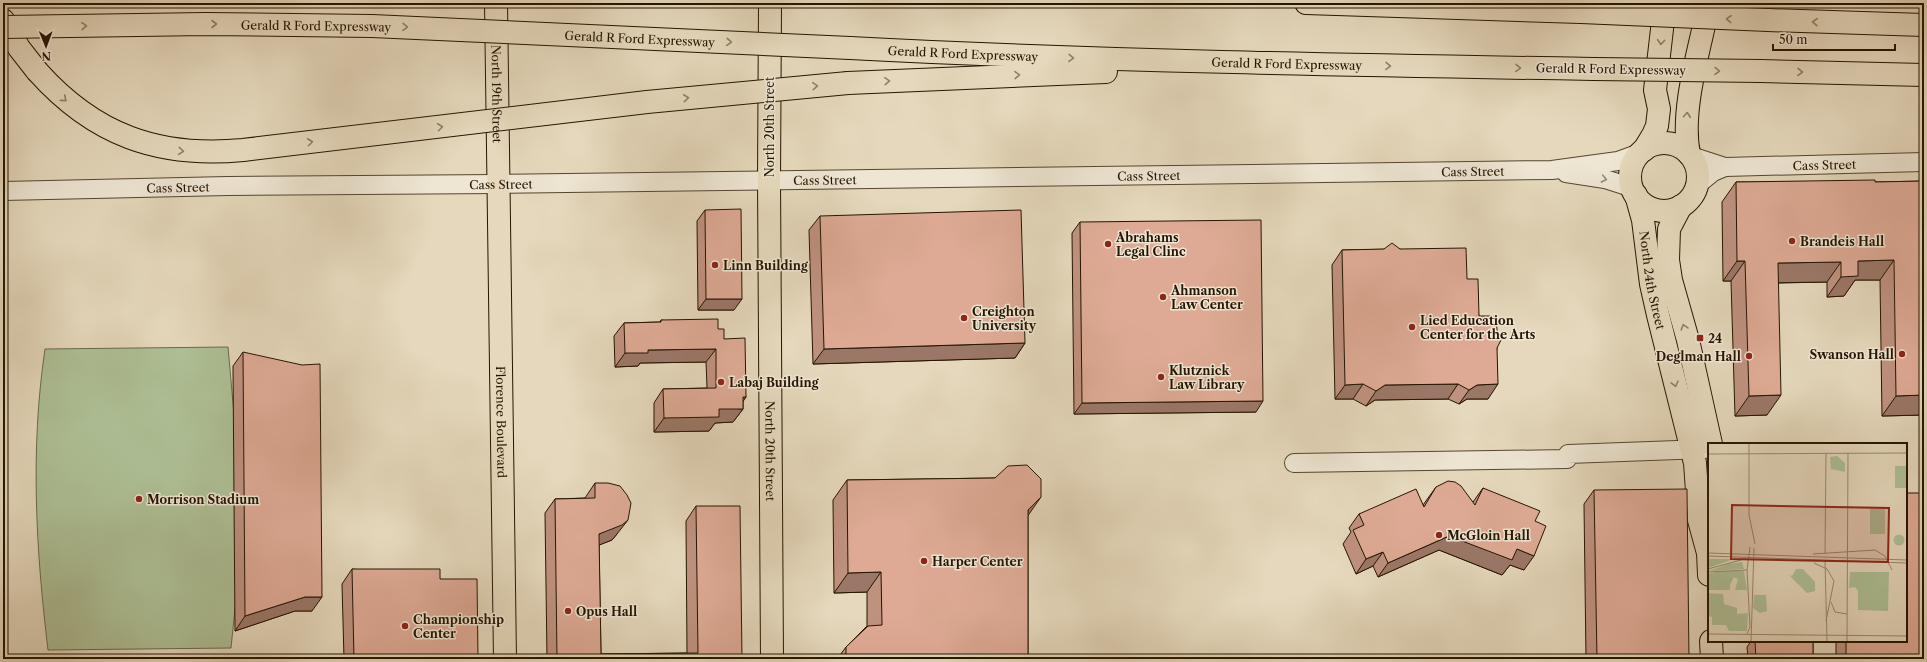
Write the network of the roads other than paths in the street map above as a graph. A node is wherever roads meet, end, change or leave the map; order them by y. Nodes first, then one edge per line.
1 (496, 3) edge
2 (770, 3) edge
3 (1306, 3) edge
4 (1665, 3) edge
5 (1709, 3) edge
6 (1733, 3) edge
7 (1581, 12) junction
8 (3, 20) edge
9 (1924, 25) edge
10 (3, 27) edge
11 (1307, 65) junction
12 (1924, 75) edge
13 (1655, 90) junction
14 (1642, 152) junction
15 (1690, 155) junction
16 (1618, 161) junction
17 (1924, 162) edge
18 (1725, 167) junction
19 (1552, 170) junction
20 (768, 180) junction
21 (498, 184) junction
22 (1697, 185) junction
23 (3, 191) edge
24 (1634, 192) junction
25 (1681, 206) junction
26 (1704, 448) edge
27 (1294, 463) dead end
28 (1708, 548) edge
29 (1711, 642) edge
30 (505, 659) edge
31 (772, 659) edge
32 (1712, 659) edge

1 - 21 main road, North 19th Street
2 - 20 main road, North 20th Street
3 - 7 main road
4 -> 13 main road
15 -> 5 main road
6 - 7 main road, bridge
9 -> 7 main road, bridge
8 -> 11 main road, bridge
10 -> 11 main road, Gerald R Ford Expressway, bridge
11 -> 12 main road, Gerald R Ford Expressway, bridge
13 - 14 main road
13 - 16 main road
14 - 15 main road
14 - 16 street
14 - 24 main road
15 - 18 street, Cass Street
15 - 22 main road
16 - 19 street
17 - 18 street, Cass Street
18 - 22 street, Cass Street
19 - 20 street, Cass Street
19 -> 24 street
20 - 21 street, Cass Street
20 - 31 main road, North 20th Street
21 - 23 street, Cass Street
21 - 30 main road, Florence Boulevard
22 - 25 main road
24 - 25 main road
24 -> 26 main road, North 24th Street
26 -> 25 main road, North 24th Street
26 - 27 street
26 - 28 main road, North 24th Street
29 - 32 main road

